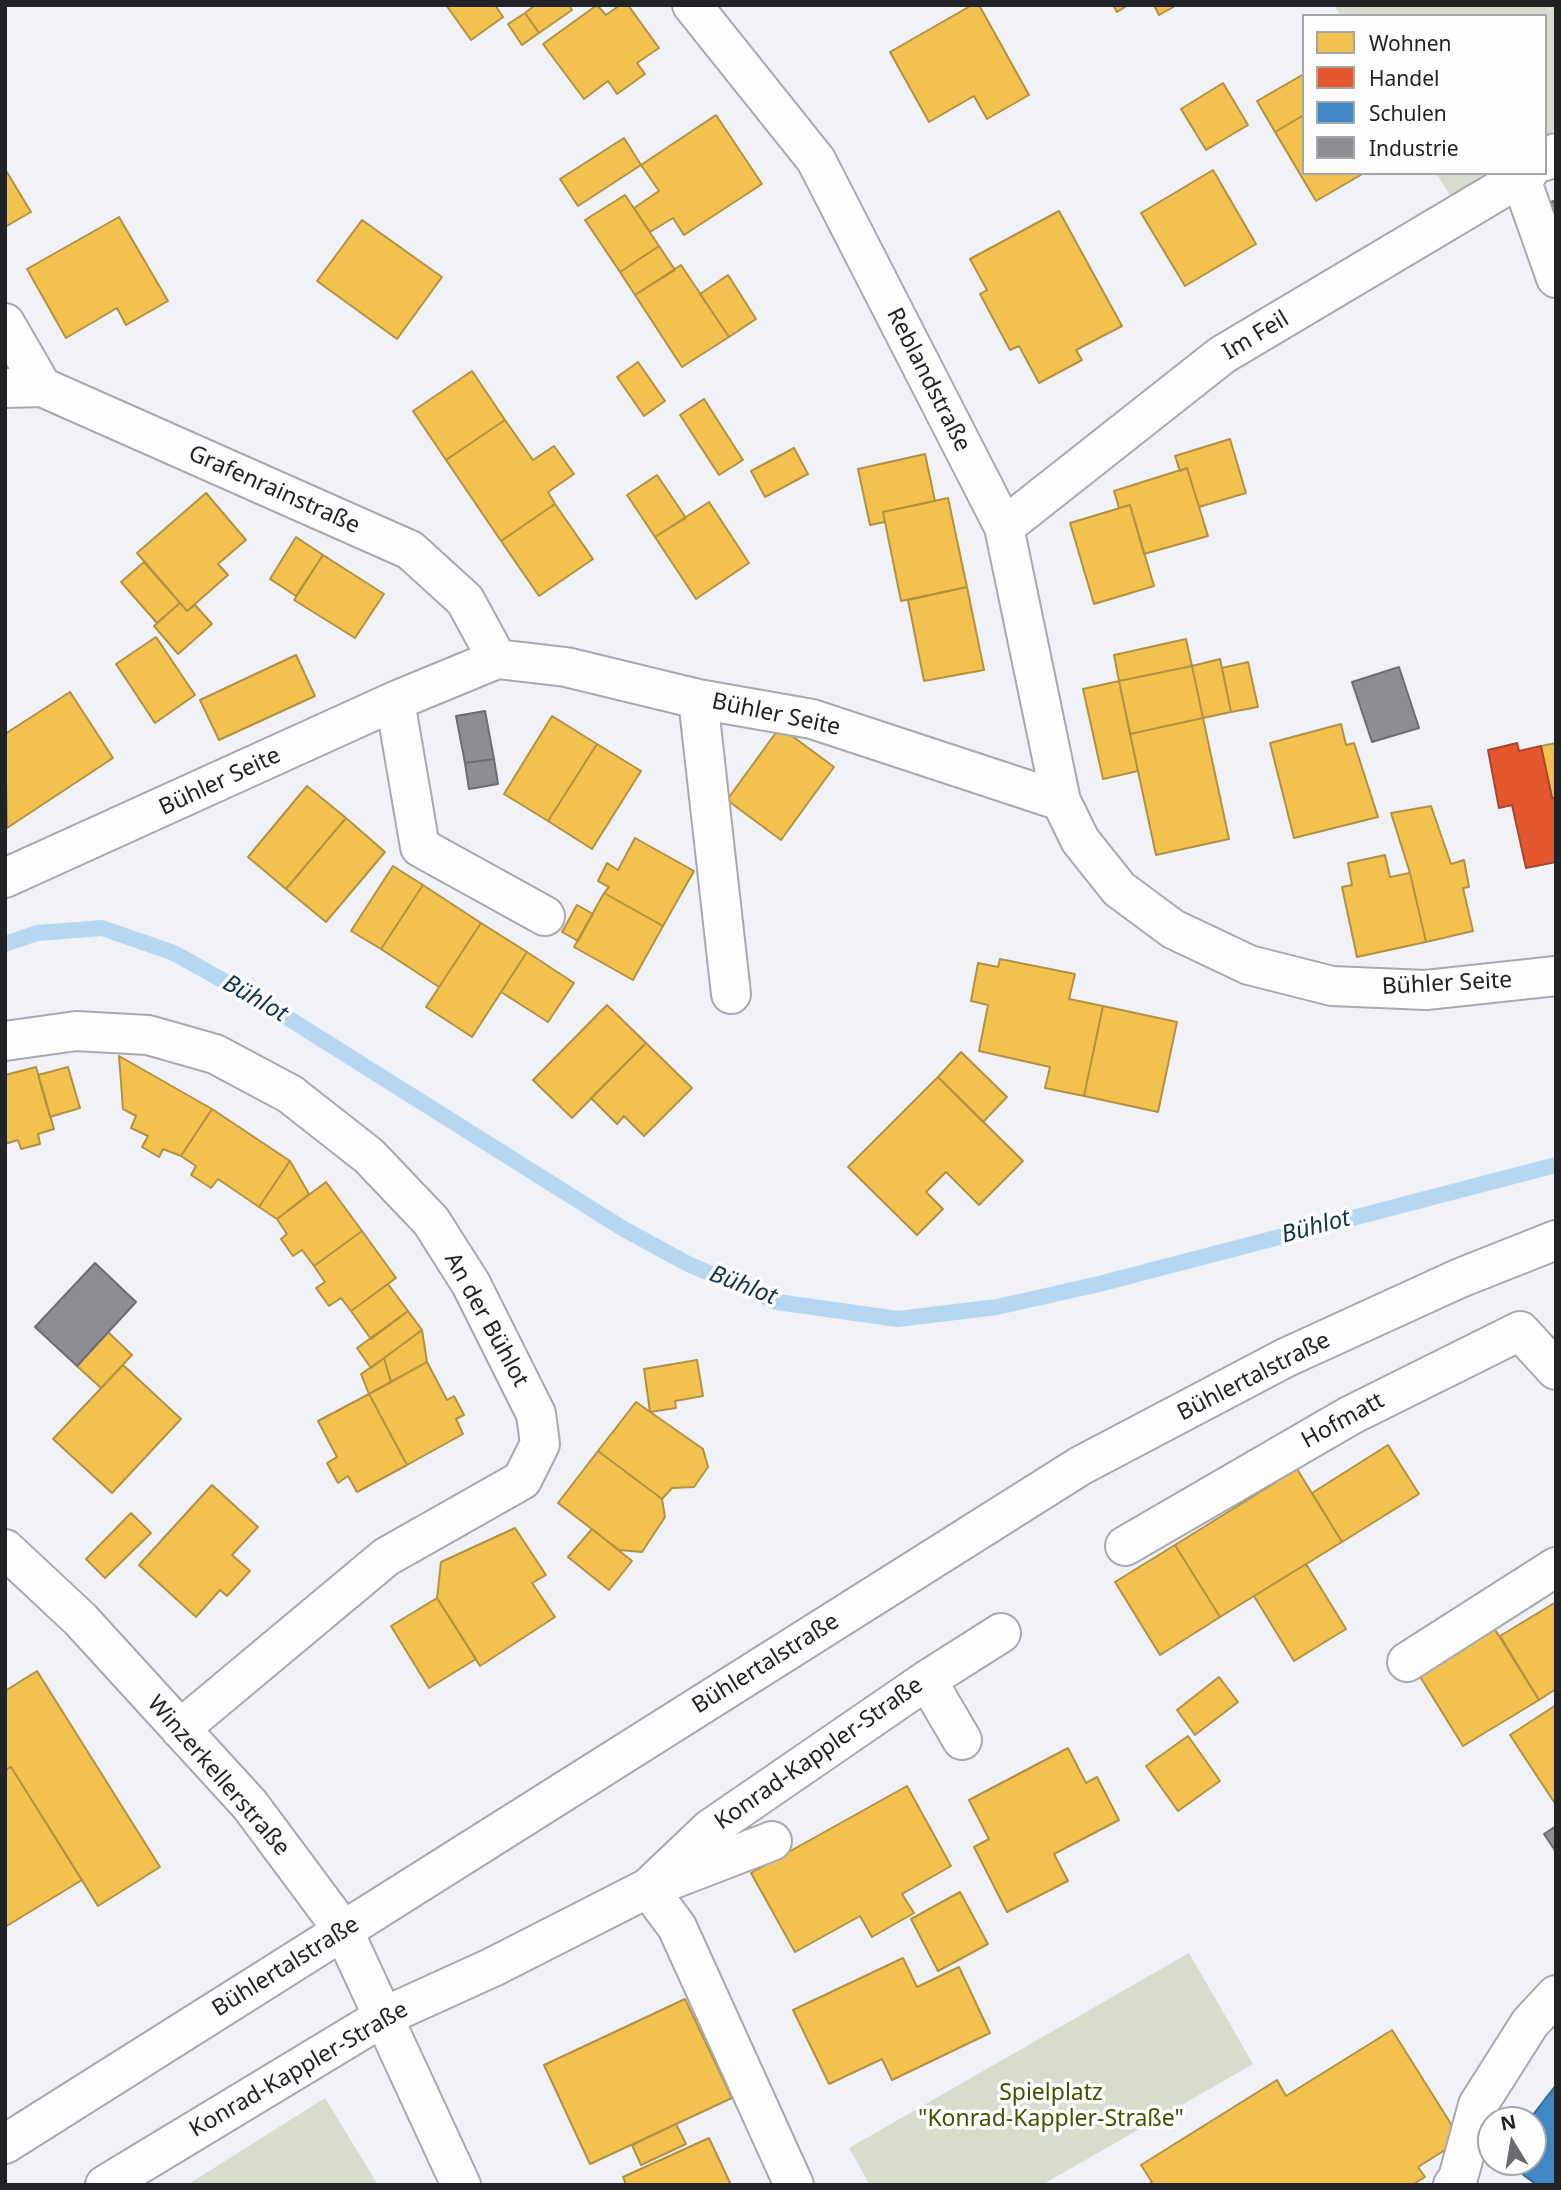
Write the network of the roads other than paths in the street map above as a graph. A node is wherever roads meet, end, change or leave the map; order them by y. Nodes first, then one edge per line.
1 (692, 5) edge
2 (1524, 175) edge
3 (1532, 175) edge
4 (1556, 278) edge
5 (5, 323) edge
6 (24, 387) edge
7 (1004, 527) junction
8 (497, 659) junction
9 (698, 699) junction
10 (395, 701) junction
11 (1061, 801) junction
12 (5, 878) edge
13 (545, 916) dead end
14 (1556, 976) edge
15 (731, 994) dead end
16 (5, 1041) edge
17 (1556, 1240) edge
18 (1556, 1370) edge
19 (1125, 1546) dead end
20 (5, 1549) edge
21 (1556, 1567) edge
22 (1001, 1633) dead end
23 (1407, 1662) dead end
24 (927, 1680) junction
25 (180, 1729) junction
26 (962, 1740) dead end
27 (772, 1841) dead end
28 (648, 1888) junction
29 (343, 1930) junction
30 (1556, 1995) edge
31 (383, 2017) junction
32 (5, 2144) edge
33 (105, 2185) edge
34 (461, 2185) edge
35 (794, 2185) edge
36 (1453, 2185) edge

1 - 7 street, Reblandstraße
2 - 7 street, Im Feil
3 - 4 street
5 - 6 street
6 - 8 street, Grafenrainstraße
7 - 11 street, Reblandstraße
8 - 9 street, Bühler Seite
8 - 10 street, Bühler Seite
9 - 11 street, Bühler Seite
9 - 15 street
10 - 12 street, Bühler Seite
10 - 13 street
11 - 14 street, Bühler Seite
16 - 25 street, An der Bühlot
17 - 29 street, Bühlertalstraße
18 - 19 street, Hofmatt
20 - 25 street, Winzerkellerstraße
21 - 23 street
22 - 24 street, Konrad-Kappler-Straße
24 - 26 street
24 - 28 street, Konrad-Kappler-Straße
25 - 29 street, Winzerkellerstraße
27 - 28 street
28 - 31 street, Konrad-Kappler-Straße
28 - 35 street
29 - 31 street, Winzerkellerstraße
29 - 32 street, Bühlertalstraße
30 - 36 street
31 - 33 street, Konrad-Kappler-Straße
31 - 34 street, Winzerkellerstraße

